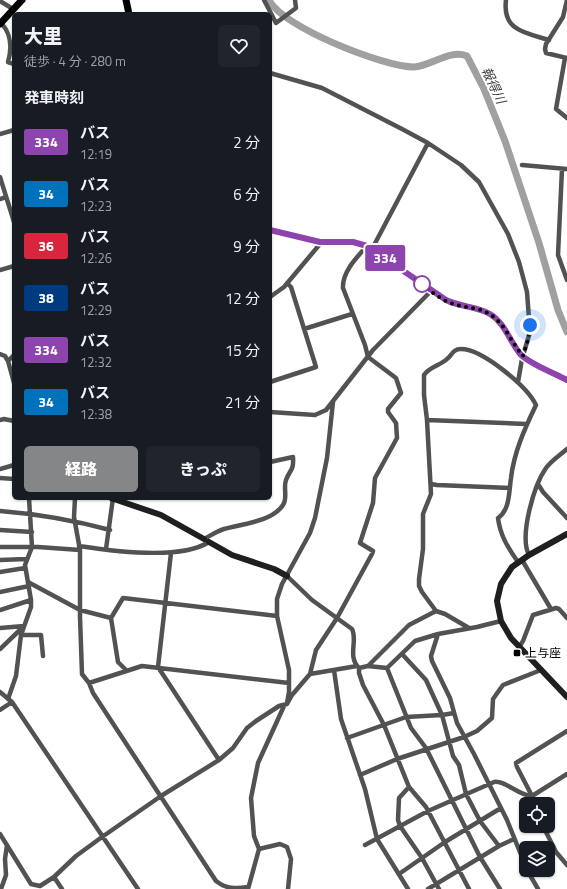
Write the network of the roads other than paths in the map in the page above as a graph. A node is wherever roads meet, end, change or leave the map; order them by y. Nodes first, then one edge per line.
1 (22, 0) edge
2 (126, 0) edge
3 (264, 0) edge
4 (295, 0) edge
5 (506, 0) edge
6 (567, 0) edge
7 (0, 1) edge
8 (14, 9) junction
9 (129, 12) edge
10 (271, 12) edge
11 (272, 15) edge
12 (0, 24) edge
13 (549, 40) junction
14 (566, 58) edge
15 (12, 63) edge
16 (272, 74) edge
17 (567, 118) edge
18 (12, 131) edge
19 (0, 134) edge
20 (428, 143) junction
21 (522, 165) dead end
22 (564, 169) edge
23 (0, 177) edge
24 (6, 197) junction
25 (0, 199) edge
26 (12, 216) edge
27 (272, 230) edge
28 (320, 242) junction
29 (370, 247) junction
30 (12, 267) edge
31 (0, 270) edge
32 (567, 280) edge
33 (287, 283) junction
34 (431, 291) junction
35 (272, 296) edge
36 (352, 314) junction
37 (304, 328) junction
38 (0, 354) edge
39 (523, 356) junction
40 (12, 357) edge
41 (368, 357) junction
42 (8, 362) junction
43 (12, 375) edge
44 (567, 380) edge
45 (272, 381) edge
46 (518, 382) junction
47 (333, 402) junction
48 (272, 412) edge
49 (0, 420) edge
50 (427, 420) junction
51 (12, 421) edge
52 (526, 424) junction
53 (567, 449) edge
54 (272, 462) edge
55 (12, 466) edge
56 (0, 469) edge
57 (0, 478) edge
58 (12, 479) edge
59 (431, 484) junction
60 (538, 484) junction
61 (510, 488) junction
62 (29, 500) edge
63 (75, 500) edge
64 (112, 500) edge
65 (118, 500) edge
66 (0, 511) edge
67 (31, 513) junction
68 (567, 518) edge
69 (75, 521) junction
70 (0, 530) edge
71 (110, 530) junction
72 (32, 532) junction
73 (567, 534) edge
74 (206, 541) junction
75 (32, 547) junction
76 (0, 548) edge
77 (79, 548) junction
78 (106, 549) junction
79 (171, 553) junction
80 (529, 555) junction
81 (26, 559) junction
82 (0, 560) edge
83 (520, 561) junction
84 (25, 568) junction
85 (0, 572) edge
86 (287, 576) junction
87 (28, 584) junction
88 (0, 592) edge
89 (31, 600) junction
90 (165, 604) junction
91 (551, 609) junction
92 (0, 610) edge
93 (80, 610) junction
94 (436, 611) junction
95 (277, 616) junction
96 (111, 618) junction
97 (337, 618) junction
98 (567, 618) edge
99 (501, 621) junction
100 (24, 626) junction
101 (0, 628) edge
102 (469, 628) junction
103 (438, 634) junction
104 (21, 635) junction
105 (518, 647) junction
106 (0, 649) edge
107 (402, 654) junction
108 (42, 656) dead end
109 (368, 666) junction
110 (358, 667) junction
111 (158, 668) junction
112 (387, 668) junction
113 (334, 670) junction
114 (541, 670) junction
115 (127, 671) junction
116 (310, 674) junction
117 (89, 683) junction
118 (289, 683) junction
119 (0, 692) edge
120 (567, 697) edge
121 (10, 701) junction
122 (286, 705) junction
123 (0, 710) edge
124 (454, 713) junction
125 (442, 715) junction
126 (406, 716) junction
127 (384, 725) junction
128 (567, 730) edge
129 (464, 737) junction
130 (347, 738) junction
131 (449, 742) junction
132 (426, 748) junction
133 (397, 758) junction
134 (219, 760) junction
135 (567, 774) edge
136 (360, 775) junction
137 (488, 785) junction
138 (409, 787) junction
139 (466, 794) junction
140 (161, 796) junction
141 (532, 796) junction
142 (452, 800) junction
143 (501, 808) junction
144 (428, 811) junction
145 (480, 821) junction
146 (400, 826) junction
147 (466, 829) junction
148 (546, 833) edge
149 (0, 834) edge
150 (102, 837) junction
151 (377, 839) junction
152 (514, 839) junction
153 (445, 842) junction
154 (7, 845) junction
155 (365, 845) dead end
156 (499, 846) junction
157 (259, 849) junction
158 (519, 851) edge
159 (480, 857) junction
160 (422, 858) junction
161 (567, 865) edge
162 (458, 870) junction
163 (399, 874) junction
164 (532, 877) edge
165 (54, 878) junction
166 (436, 884) junction
167 (40, 888) edge
168 (248, 888) edge
169 (1, 889) edge
170 (62, 889) edge
171 (138, 889) edge
172 (288, 889) edge
173 (408, 889) edge
174 (428, 889) edge
175 (439, 889) edge
176 (469, 889) edge
177 (500, 889) edge
178 (538, 889) edge

1 - 8 main road
2 - 9 main road
3 - 10 street
4 - 11 street
5 - 13 street
6 - 13 street
7 - 8 street
8 - 12 main road
12 - 15 street
13 - 14 street
14 - 17 street
16 - 20 street
18 - 19 street
20 - 29 street
20 - 39 street
21 - 22 street
22 - 32 street
23 - 24 street
24 - 25 street
24 - 26 street
27 - 28 main road
28 - 29 main road
28 - 33 street
29 - 34 main road
29 - 36 street
30 - 31 street
33 - 35 street
33 - 37 street
34 - 39 main road
34 - 41 street
36 - 37 street
36 - 41 street
37 - 45 street
38 - 42 street
39 - 44 main road
39 - 46 street
40 - 42 street
41 - 47 street
41 - 97 street
42 - 43 street
46 - 50 street
46 - 52 street
47 - 48 street
47 - 86 street
49 - 51 street
50 - 52 street
50 - 59 street
52 - 61 street
53 - 60 street
54 - 74 street
55 - 56 street
57 - 58 street
59 - 61 street
59 - 94 street
60 - 68 street
60 - 80 street
61 - 83 street
62 - 67 street
63 - 69 street
64 - 71 street
65 - 74 main road
66 - 67 street
67 - 69 street
67 - 72 street
69 - 71 street
69 - 77 street
70 - 72 street
71 - 78 street
72 - 75 street
73 - 80 main road
74 - 79 street
74 - 86 main road
75 - 76 street
75 - 77 street
75 - 81 street
77 - 78 street
77 - 93 street
78 - 79 street
79 - 90 street
80 - 83 main road
81 - 82 street
81 - 84 street
83 - 91 street
83 - 99 main road
84 - 85 street
84 - 87 street
86 - 95 street
86 - 97 street
87 - 88 street
87 - 89 street
87 - 93 street
89 - 92 street
89 - 100 street
90 - 95 street
90 - 96 street
90 - 111 street
91 - 98 street
91 - 105 street
93 - 96 street
93 - 117 street
94 - 102 street
94 - 109 street
95 - 118 street
96 - 115 street
97 - 110 street
97 - 116 street
99 - 102 street
99 - 105 main road
100 - 101 street
100 - 104 street
100 - 106 street
102 - 103 street
103 - 107 street
103 - 124 street
104 - 108 street
104 - 121 street
105 - 114 main road
107 - 112 street
107 - 125 street
109 - 110 street
109 - 112 street
110 - 113 street
110 - 127 street
111 - 115 street
111 - 118 street
111 - 134 street
112 - 126 street
113 - 116 street
113 - 130 street
114 - 120 main road
114 - 129 street
115 - 117 street
116 - 122 street
117 - 140 street
118 - 122 street
119 - 121 street
121 - 123 street
121 - 150 street
122 - 134 street
122 - 157 street
124 - 125 street
124 - 129 street
125 - 126 street
125 - 131 street
126 - 127 street
126 - 132 street
127 - 130 street
127 - 133 street
128 - 141 street
129 - 131 street
129 - 137 street
130 - 136 street
131 - 132 street
131 - 139 street
132 - 133 street
132 - 142 street
133 - 136 street
133 - 138 street
134 - 140 street
135 - 141 street
136 - 151 street
137 - 139 street
137 - 141 street
137 - 143 street
138 - 144 street
138 - 146 street
139 - 142 street
139 - 145 street
140 - 150 street
140 - 168 street
142 - 144 street
142 - 147 street
143 - 145 street
143 - 152 street
144 - 146 street
144 - 153 street
145 - 147 street
145 - 156 street
146 - 151 street
146 - 160 street
147 - 153 street
147 - 159 street
148 - 161 street
149 - 154 street
150 - 165 street
150 - 171 street
151 - 155 street
151 - 163 street
152 - 156 street
152 - 158 street
153 - 160 street
153 - 162 street
154 - 167 street
154 - 169 street
156 - 159 street
157 - 168 street
157 - 172 street
159 - 162 street
159 - 177 street
160 - 163 street
160 - 166 street
162 - 166 street
162 - 176 street
163 - 173 street
164 - 178 street
165 - 167 street
165 - 170 street
166 - 174 street
166 - 175 street

